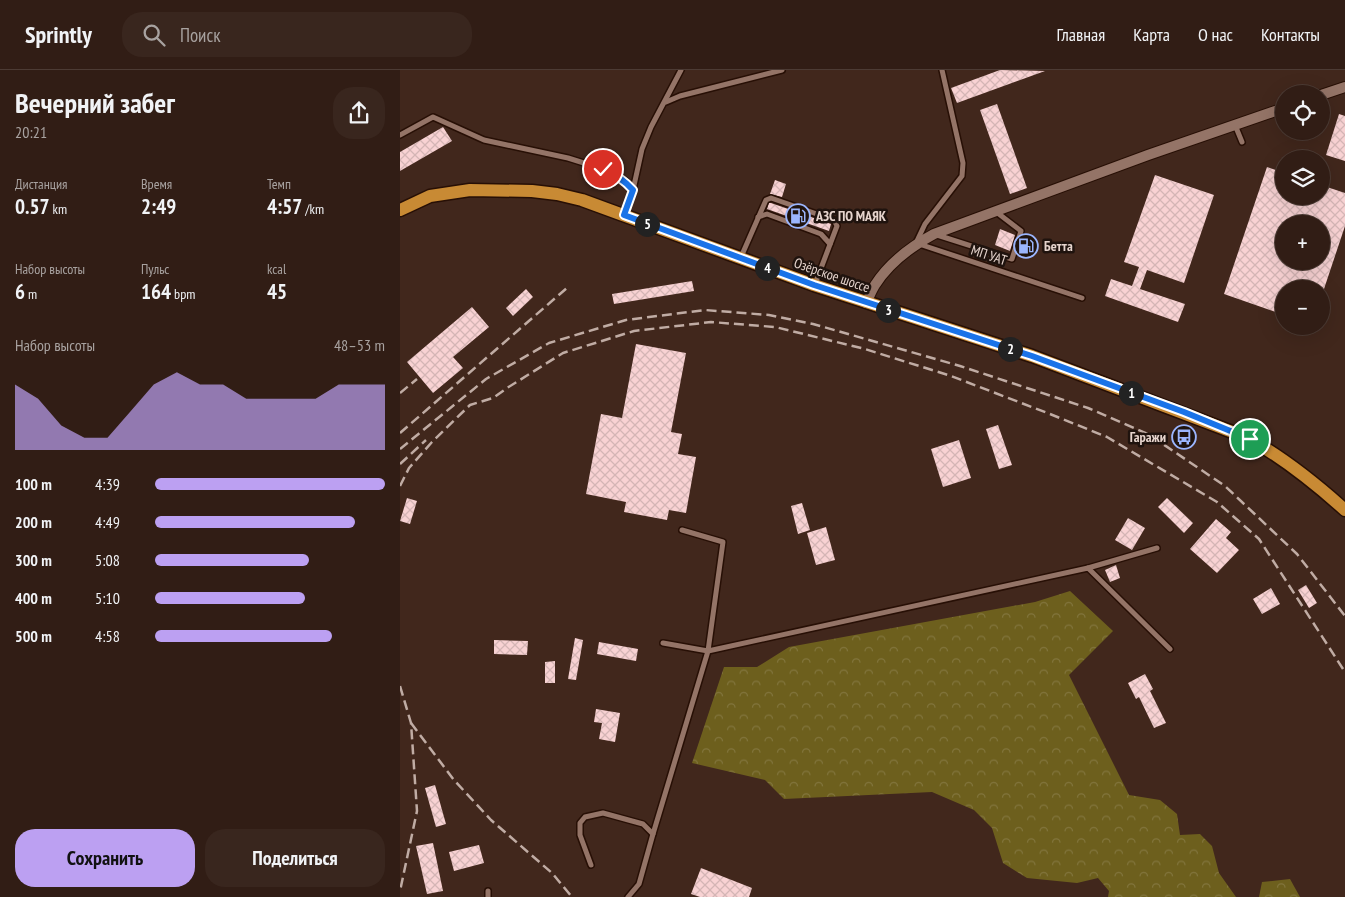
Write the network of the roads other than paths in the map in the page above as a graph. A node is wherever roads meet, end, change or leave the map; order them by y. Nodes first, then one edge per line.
1 (681, 70) edge
2 (782, 70) edge
3 (942, 70) edge
4 (1345, 88) edge
5 (1330, 92) edge
6 (665, 102) junction
7 (1275, 111) edge
8 (1235, 125) junction
9 (400, 135) edge
10 (1242, 142) dead end
11 (633, 190) junction
12 (400, 210) edge
13 (995, 212) junction
14 (624, 215) junction
15 (758, 217) junction
16 (934, 234) junction
17 (916, 243) junction
18 (830, 244) junction
19 (741, 259) junction
20 (814, 285) junction
21 (1082, 298) dead end
22 (866, 303) junction
23 (1345, 510) edge
24 (682, 530) dead end
25 (1157, 548) dead end
26 (1088, 568) junction
27 (663, 643) dead end
28 (1170, 650) dead end
29 (708, 652) junction
30 (652, 834) junction
31 (591, 865) dead end
32 (628, 897) edge

1 - 6 lane
2 - 6 lane
3 - 17 lane
4 - 5 street
6 - 11 lane
7 - 8 street
8 - 10 lane
8 - 13 street
9 - 11 lane
11 - 14 lane
12 - 14 main road, Озёрское шоссе
13 - 16 street
13 - 16 lane
14 - 19 main road, Озёрское шоссе
15 - 18 lane
15 - 18 lane
15 - 19 lane
16 - 17 street
17 - 21 lane, МП УАТ
17 - 22 street
18 - 20 lane
19 - 20 main road, Озёрское шоссе
20 - 22 main road, Озёрское шоссе
22 - 23 main road, Озёрское шоссе
24 - 29 lane
25 - 26 lane
26 - 28 lane
26 - 29 lane
27 - 29 lane
29 - 30 lane
30 - 31 lane
30 - 32 lane

